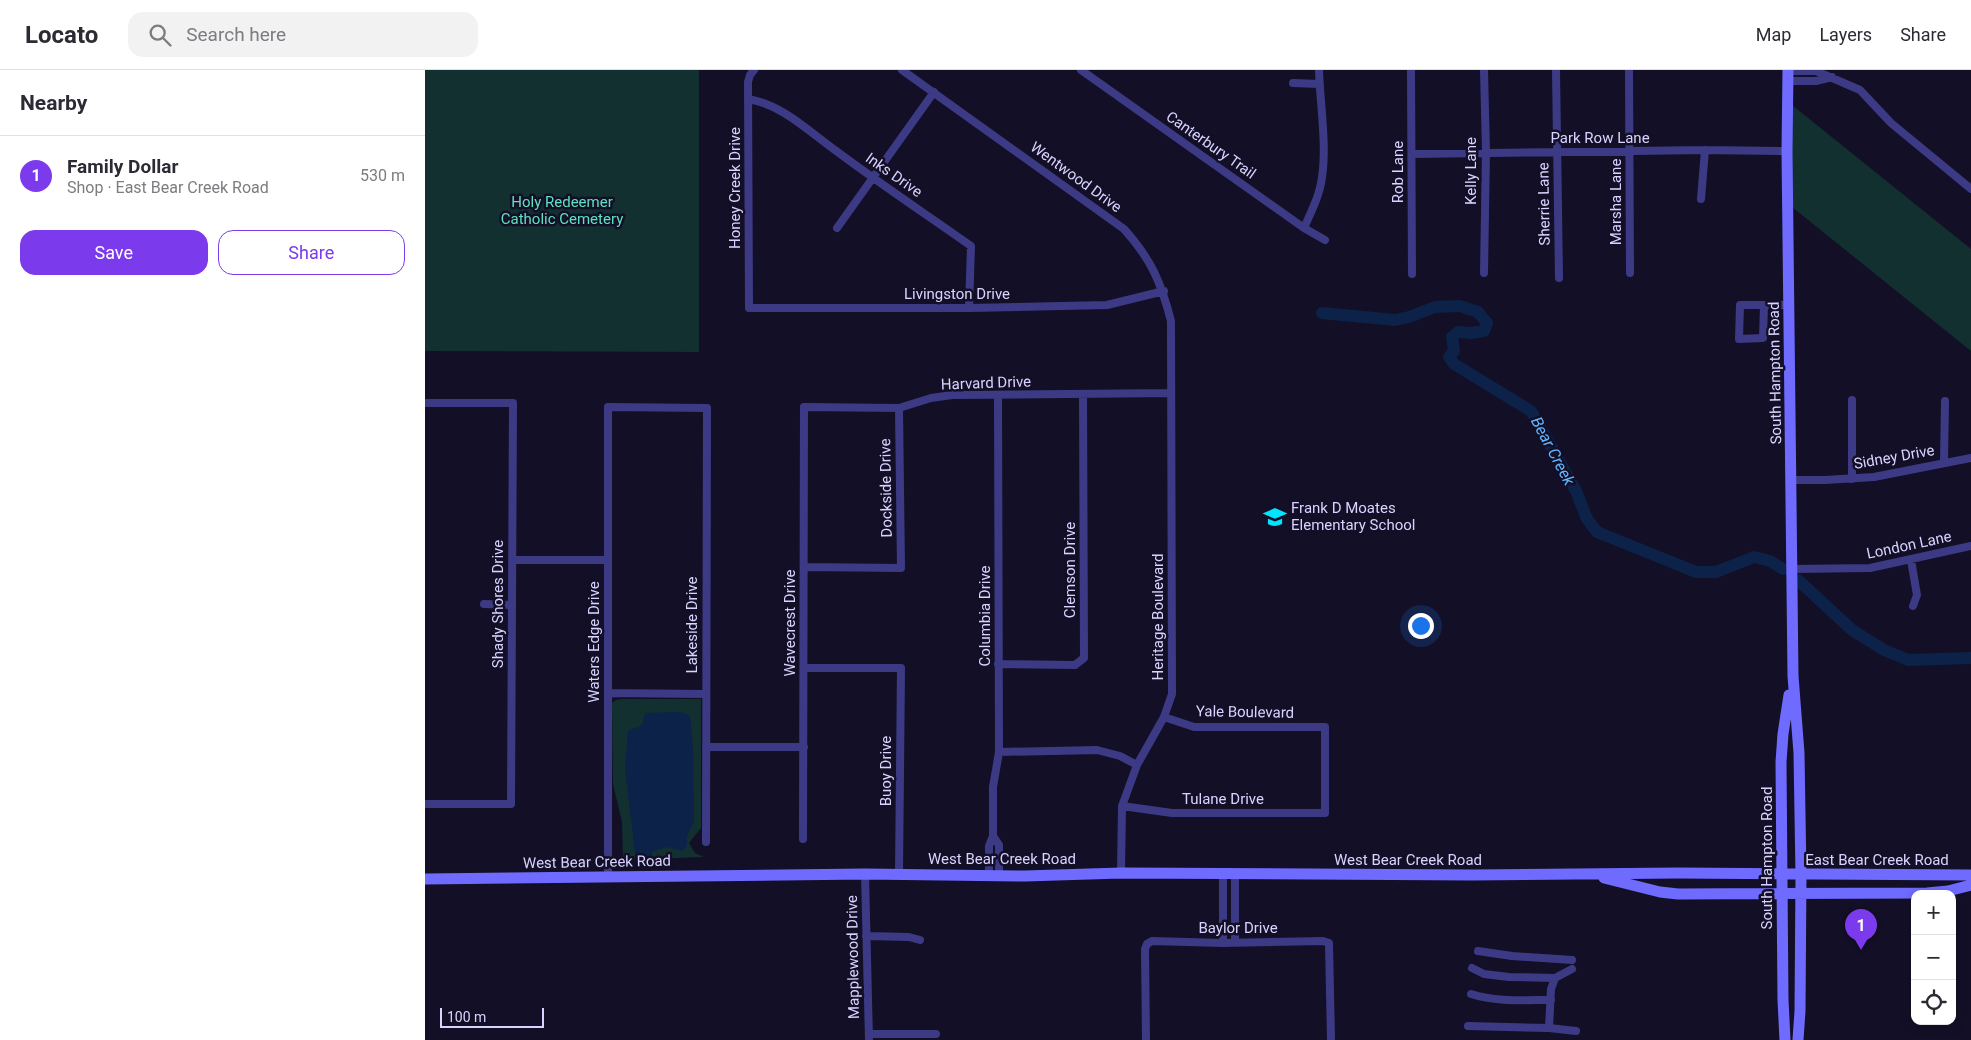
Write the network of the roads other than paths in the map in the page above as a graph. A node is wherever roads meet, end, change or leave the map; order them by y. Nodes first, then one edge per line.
1 (754, 70) edge
2 (902, 70) edge
3 (1081, 70) edge
4 (1319, 70) edge
5 (1411, 70) edge
6 (1484, 70) edge
7 (1556, 70) edge
8 (1629, 70) edge
9 (1788, 74) edge
10 (1293, 83) dead end
11 (1319, 84) junction
12 (934, 92) junction
13 (748, 99) junction
14 (1705, 150) junction
15 (1787, 151) junction
16 (1486, 152) junction
17 (1557, 152) junction
18 (1630, 152) junction
19 (1412, 154) junction
20 (873, 177) junction
21 (1971, 189) edge
22 (1701, 199) dead end
23 (837, 228) dead end
24 (1304, 228) junction
25 (1325, 240) dead end
26 (1484, 272) dead end
27 (1630, 273) dead end
28 (1412, 274) dead end
29 (1559, 278) dead end
30 (1163, 291) junction
31 (1789, 304) junction
32 (1765, 305) junction
33 (749, 308) joint
34 (969, 308) junction
35 (1171, 351) joint
36 (1171, 393) junction
37 (1083, 394) junction
38 (998, 396) junction
39 (1852, 400) dead end
40 (1945, 401) dead end
41 (425, 403) edge
42 (608, 407) joint
43 (805, 407) joint
44 (899, 408) junction
45 (1971, 458) edge
46 (1944, 462) junction
47 (1852, 479) junction
48 (1791, 480) junction
49 (1971, 546) edge
50 (512, 560) junction
51 (608, 560) junction
52 (1911, 560) junction
53 (804, 567) junction
54 (1792, 569) junction
55 (484, 604) dead end
56 (512, 605) junction
57 (1913, 606) dead end
58 (998, 664) junction
59 (804, 668) junction
60 (1793, 676) junction
61 (608, 693) junction
62 (705, 694) junction
63 (1164, 718) junction
64 (706, 747) junction
65 (804, 747) junction
66 (999, 752) junction
67 (1137, 765) junction
68 (425, 804) edge
69 (1122, 806) junction
70 (1325, 813) joint
71 (803, 839) dead end
72 (707, 842) dead end
73 (1121, 872) junction
74 (865, 874) junction
75 (899, 874) junction
76 (1229, 874) junction
77 (1580, 874) junction
78 (1782, 874) junction
79 (1801, 875) junction
80 (1971, 875) edge
81 (994, 876) junction
82 (608, 878) junction
83 (425, 879) edge
84 (1971, 885) edge
85 (1781, 894) junction
86 (1801, 895) junction
87 (866, 936) junction
88 (920, 940) dead end
89 (1235, 942) junction
90 (1223, 943) junction
91 (1478, 951) dead end
92 (1572, 960) dead end
93 (1472, 968) dead end
94 (1572, 969) dead end
95 (1555, 978) junction
96 (1471, 994) dead end
97 (1551, 1000) junction
98 (1468, 1026) dead end
99 (1549, 1028) junction
100 (1577, 1031) dead end
101 (936, 1034) dead end
102 (869, 1037) edge
103 (1146, 1040) edge
104 (1331, 1040) edge
105 (1785, 1040) edge
106 (1798, 1040) edge

1 - 13 street, Honey Creek Drive
2 - 12 street, Wentwood Drive
3 - 24 street, Canterbury Trail
4 - 11 street
5 - 19 street, Rob Lane
6 - 16 street, Kelly Lane
7 - 17 street, Sherrie Lane
8 - 18 street, Marsha Lane
9 - 15 main road, South Hampton Road
9 - 21 street
10 - 11 street
11 - 24 street
12 - 20 street
12 - 30 street, Wentwood Drive
13 - 20 street, Inks Drive
13 - 33 street, Honey Creek Drive
14 - 15 street, Park Row Lane
14 - 18 street, Park Row Lane
14 - 22 street
15 - 31 main road, South Hampton Road
16 - 17 street, Park Row Lane
16 - 19 street, Park Row Lane
16 - 26 street, Kelly Lane
17 - 18 street, Park Row Lane
17 - 29 street, Sherrie Lane
18 - 27 street, Marsha Lane
19 - 28 street, Rob Lane
20 - 23 street
20 - 34 street, Inks Drive
24 - 25 street, Canterbury Trail
30 - 34 street, Livingston Drive
30 - 35 street, Wentwood Drive
31 - 32 street
31 - 48 main road, South Hampton Road
32 - 32 street
33 - 34 street, Livingston Drive
35 - 36 street, Heritage Boulevard
36 - 37 street, Harvard Drive
36 - 63 street, Heritage Boulevard
37 - 38 street, Harvard Drive
37 - 58 street, Clemson Drive
38 - 44 street, Harvard Drive
38 - 58 street, Columbia Drive
39 - 47 street
40 - 46 street
41 - 50 street, Shady Shores Drive
42 - 51 street, Waters Edge Drive
42 - 62 street, Lakeside Drive
43 - 44 street, Harvard Drive
43 - 53 street, Wavecrest Drive
44 - 53 street, Dockside Drive
45 - 46 street, Sidney Drive
46 - 47 street, Sidney Drive
47 - 48 street, Sidney Drive
48 - 54 main road, South Hampton Road
49 - 52 street, London Lane
50 - 51 street
50 - 56 street, Shady Shores Drive
51 - 61 street, Waters Edge Drive
52 - 54 street, London Lane
52 - 57 street
53 - 59 street, Wavecrest Drive
54 - 60 main road, South Hampton Road
55 - 56 street
56 - 68 street, Shady Shores Drive
58 - 66 street, Columbia Drive
59 - 65 street, Wavecrest Drive
59 - 75 street, Buoy Drive
60 - 78 main road, South Hampton Road
60 - 79 main road, South Hampton Road
61 - 62 street
61 - 82 street, Waters Edge Drive
62 - 64 street, Lakeside Drive
63 - 67 street, Heritage Boulevard
63 - 70 street, Yale Boulevard
64 - 65 street
64 - 72 street, Lakeside Drive
65 - 71 street, Wavecrest Drive
66 - 67 street
66 - 81 street, Columbia Drive
67 - 69 street, Heritage Boulevard
69 - 70 street, Tulane Drive
69 - 73 street, Heritage Boulevard
73 - 76 main road, West Bear Creek Road
73 - 81 main road, West Bear Creek Road
74 - 75 main road, West Bear Creek Road
74 - 82 main road, West Bear Creek Road
74 - 87 street, Mapplewood Drive
75 - 81 main road, West Bear Creek Road
76 - 77 main road, West Bear Creek Road
76 - 89 street
76 - 90 street
77 - 78 main road, West Bear Creek Road
77 - 85 main road, West Bear Creek Road
78 - 79 main road, East Bear Creek Road
78 - 85 main road, South Hampton Road
79 - 80 main road, East Bear Creek Road
79 - 86 main road, South Hampton Road
82 - 83 main road, West Bear Creek Road
84 - 86 main road, East Bear Creek Road
85 - 86 main road, West Bear Creek Road
85 - 105 main road, South Hampton Road
86 - 106 main road, South Hampton Road
87 - 88 street
87 - 102 street, Mapplewood Drive
89 - 90 street, Baylor Drive
89 - 104 street, Baylor Drive
90 - 103 street, Baylor Drive
91 - 92 street
93 - 95 street
94 - 95 street
95 - 97 street
96 - 97 street
97 - 99 street
98 - 99 street
99 - 100 street
101 - 102 street

